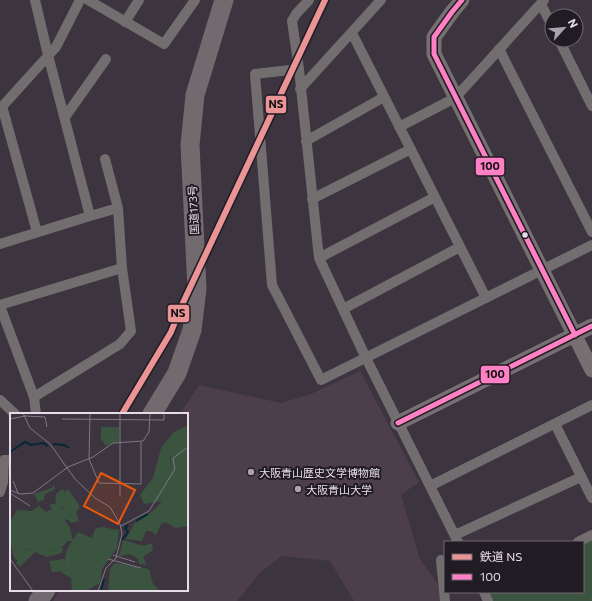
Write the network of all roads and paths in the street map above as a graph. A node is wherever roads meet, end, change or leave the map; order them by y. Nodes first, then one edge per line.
1 (35, 0) edge
2 (80, 0) edge
3 (88, 0) edge
4 (139, 0) edge
5 (196, 0) edge
6 (224, 0) edge
7 (235, 0) edge
8 (309, 0) edge
9 (381, 0) edge
10 (462, 0) edge
11 (542, 2) edge
12 (125, 22) junction
13 (352, 33) junction
14 (563, 48) edge
15 (499, 49) junction
16 (48, 55) junction
17 (106, 59) dead end
18 (299, 69) junction
19 (300, 89) junction
20 (384, 97) junction
21 (455, 98) junction
22 (592, 106) edge
23 (1, 108) edge
24 (65, 117) junction
25 (399, 127) junction
26 (306, 141) junction
27 (411, 149) junction
28 (105, 159) dead end
29 (435, 197) junction
30 (312, 199) junction
31 (118, 208) junction
32 (90, 216) junction
33 (37, 232) junction
34 (592, 232) edge
35 (0, 244) edge
36 (592, 245) edge
37 (460, 247) junction
38 (319, 258) junction
39 (122, 268) junction
40 (542, 270) junction
41 (486, 298) junction
42 (0, 305) edge
43 (343, 309) junction
44 (592, 326) edge
45 (575, 335) junction
46 (366, 358) junction
47 (592, 370) edge
48 (34, 397) junction
49 (0, 400) edge
50 (592, 405) edge
51 (14, 413) edge
52 (36, 413) edge
53 (153, 413) edge
54 (167, 413) edge
55 (398, 423) junction
56 (555, 424) junction
57 (5, 460) edge
58 (581, 477) junction
59 (430, 486) junction
60 (0, 492) edge
61 (592, 498) edge
62 (592, 535) edge
63 (457, 539) edge
64 (580, 541) edge
65 (441, 560) dead end
66 (33, 591) edge
67 (45, 591) edge
68 (444, 591) edge
69 (27, 601) edge
70 (38, 601) edge

1 - 16 street
2 - 16 street
3 - 12 street
4 - 12 street
5 - 12 street
6 - 53 highway, 国道173号
7 - 54 highway, 国道173号
8 - 18 street
9 - 13 street
10 - 21 street
11 - 15 street
13 - 19 street
13 - 20 street
14 - 22 street
15 - 21 street
15 - 34 street
16 - 23 street
16 - 24 street
17 - 24 street
18 - 19 street
18 - 46 street
19 - 26 street
20 - 25 street
20 - 26 street
21 - 25 street
21 - 40 street
23 - 33 street
24 - 32 street
25 - 27 street
26 - 30 street
27 - 29 street
27 - 30 street
28 - 31 street
29 - 37 street
29 - 38 street
30 - 38 street
31 - 32 street
31 - 39 street
32 - 33 street
33 - 35 street
36 - 40 street
37 - 41 street
37 - 43 street
38 - 43 street
39 - 42 street
39 - 48 street
40 - 41 street
40 - 45 street
41 - 46 street
42 - 48 street
43 - 46 street
44 - 45 street
45 - 47 street
45 - 55 street
46 - 55 street
48 - 52 street
49 - 51 street
50 - 56 street
55 - 59 street
56 - 58 street
56 - 59 street
57 - 60 street
58 - 61 street
58 - 63 street
59 - 63 street
62 - 64 street
65 - 68 street
66 - 69 highway
67 - 70 highway

